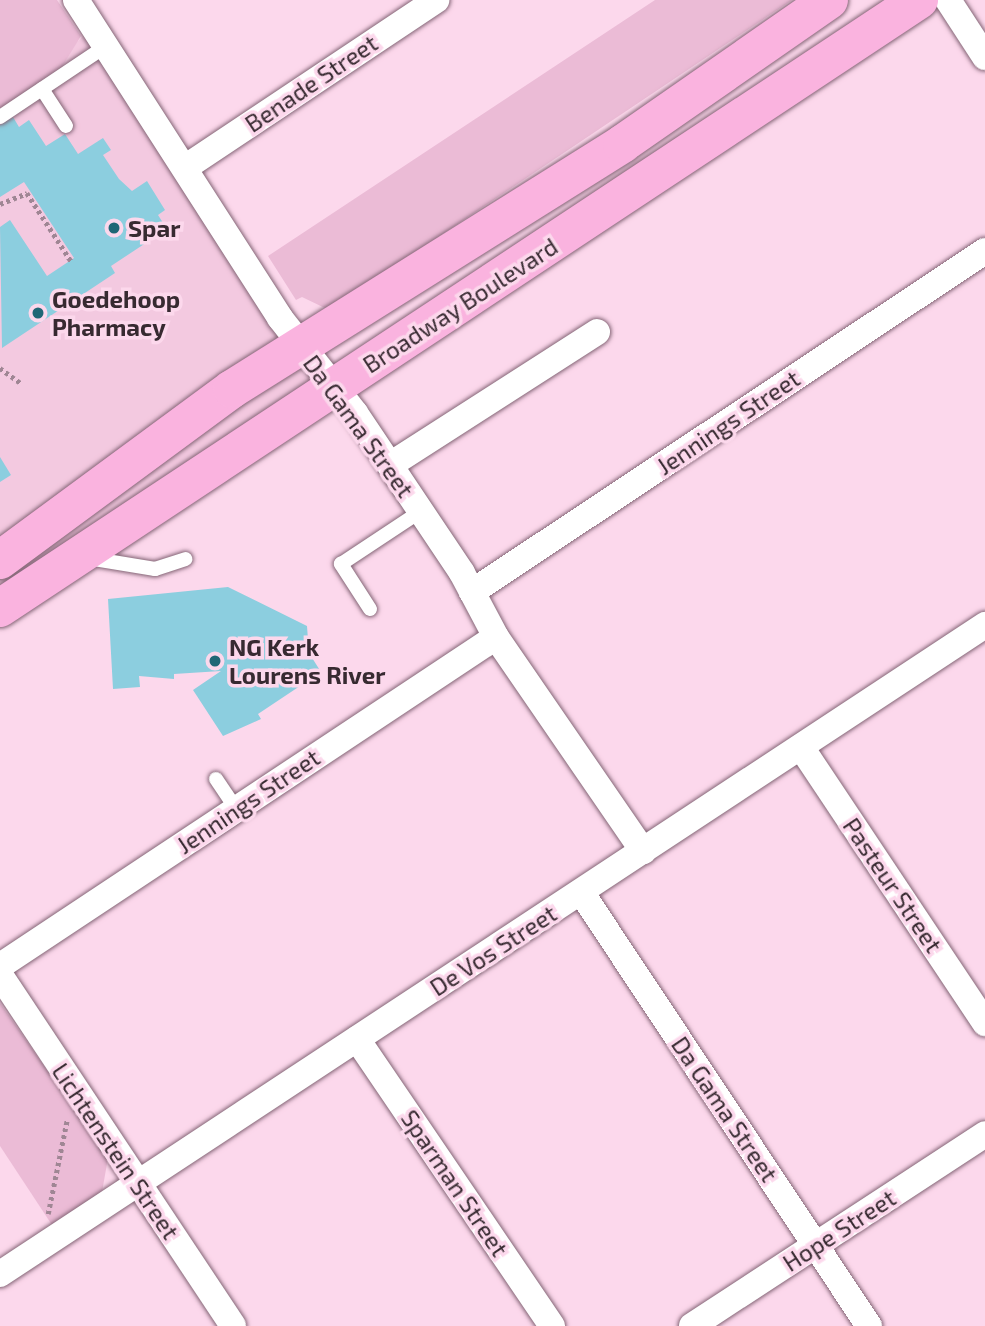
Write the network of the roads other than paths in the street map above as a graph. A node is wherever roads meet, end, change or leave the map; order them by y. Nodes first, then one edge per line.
1 (76, 0) edge
2 (436, 0) edge
3 (829, 0) edge
4 (919, 0) edge
5 (948, 0) edge
6 (106, 46) junction
7 (985, 57) edge
8 (42, 89) junction
9 (0, 117) edge
10 (66, 126) dead end
11 (186, 167) junction
12 (985, 251) edge
13 (597, 332) dead end
14 (301, 346) junction
15 (333, 389) junction
16 (390, 465) junction
17 (421, 511) junction
18 (78, 557) junction
19 (185, 559) dead end
20 (0, 560) edge
21 (472, 592) junction
22 (0, 608) edge
23 (370, 609) dead end
24 (985, 625) edge
25 (496, 637) junction
26 (801, 747) junction
27 (216, 779) dead end
28 (236, 809) junction
29 (643, 851) junction
30 (581, 892) junction
31 (0, 966) edge
32 (0, 975) edge
33 (985, 1023) edge
34 (357, 1039) junction
35 (985, 1134) edge
36 (138, 1183) junction
37 (816, 1246) junction
38 (0, 1274) edge
39 (233, 1326) edge
40 (552, 1326) edge
41 (692, 1326) edge
42 (869, 1326) edge

1 - 6 street, Da Gama Street
2 - 11 street, Benade Street
3 - 14 main road, Broadway Boulevard
4 - 15 main road, Broadway Boulevard
5 - 7 street
6 - 8 lane
6 - 11 street, Da Gama Street
8 - 9 lane
8 - 10 lane
11 - 14 street, Da Gama Street
12 - 21 street, Jennings Street
13 - 16 street
14 - 15 street, Da Gama Street
14 - 20 main road, Broadway Boulevard
15 - 16 street, Da Gama Street
15 - 18 main road, Broadway Boulevard
16 - 17 street, Da Gama Street
17 - 21 street, Da Gama Street
17 - 23 lane
18 - 19 lane
18 - 22 main road, Broadway Boulevard
21 - 25 street, Da Gama Street
24 - 26 street, De Vos Street
25 - 28 street, Jennings Street
25 - 29 street, Da Gama Street
26 - 29 street, De Vos Street
26 - 33 street, Pasteur Street
27 - 28 lane
28 - 31 street, Jennings Street
29 - 30 street, De Vos Street
30 - 34 street, De Vos Street
30 - 37 street, Da Gama Street
32 - 36 street, Lichtenstein Street
34 - 36 street, De Vos Street
34 - 40 street, Sparman Street
35 - 37 street, Hope Street
36 - 38 street, De Vos Street
36 - 39 street, Lichtenstein Street
37 - 41 street, Hope Street
37 - 42 street, Da Gama Street

